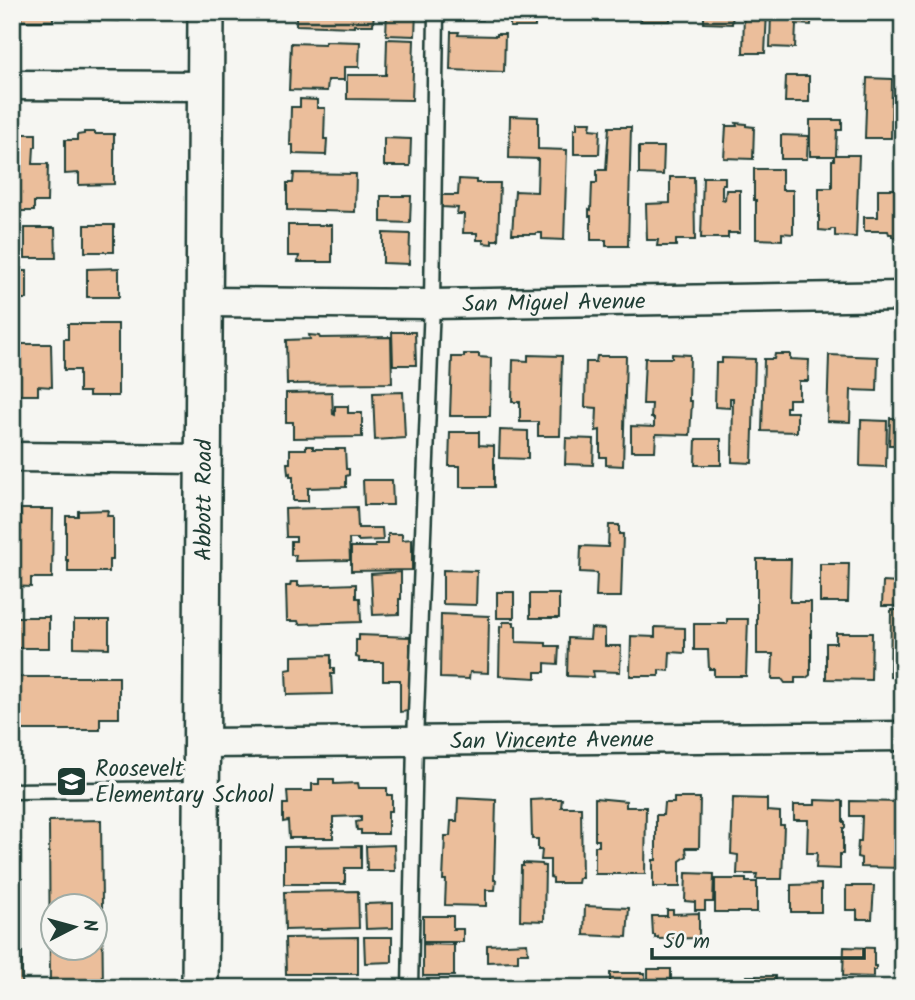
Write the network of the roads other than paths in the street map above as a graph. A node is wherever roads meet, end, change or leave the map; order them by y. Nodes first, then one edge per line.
1 (206, 12) edge
2 (436, 12) edge
3 (12, 85) edge
4 (205, 86) junction
5 (903, 296) edge
6 (204, 302) junction
7 (432, 304) junction
8 (12, 457) edge
9 (203, 459) junction
10 (903, 736) edge
11 (415, 741) junction
12 (202, 743) junction
13 (201, 789) junction
14 (12, 791) edge
15 (200, 988) edge
16 (410, 988) edge

1 - 4 street, Abbott Road
2 - 7 lane
3 - 4 street
4 - 6 street, Abbott Road
5 - 7 street, San Miguel Avenue
6 - 7 street, San Miguel Avenue
6 - 9 street, Abbott Road
7 - 11 lane
8 - 9 street
9 - 12 street, Abbott Road
10 - 11 street, San Vincente Avenue
11 - 12 street, San Vincente Avenue
11 - 16 lane
12 - 13 street, Abbott Road
13 - 14 lane
13 - 15 street, Abbott Road

